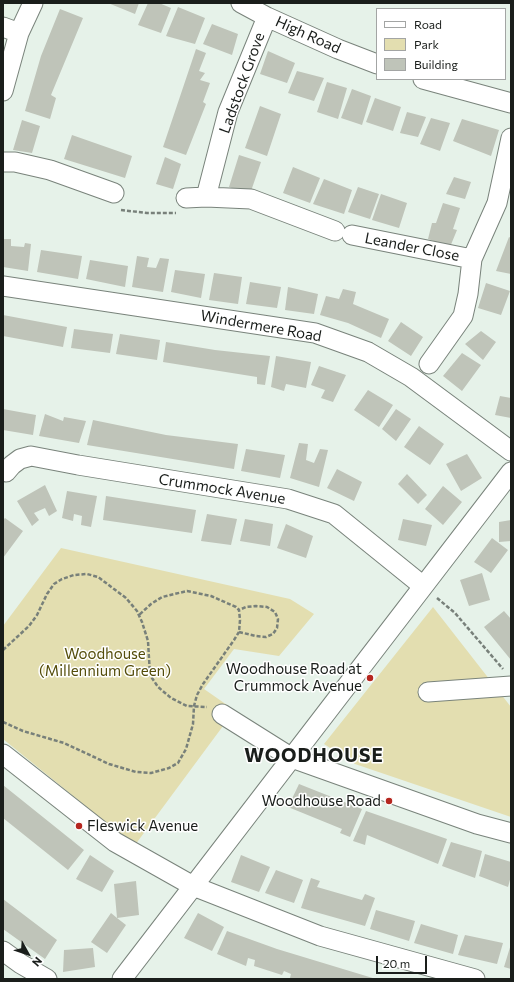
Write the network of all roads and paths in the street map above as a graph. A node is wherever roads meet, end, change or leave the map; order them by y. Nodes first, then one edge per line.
1 (33, 3) edge
2 (240, 3) edge
3 (267, 17) junction
4 (11, 30) edge
5 (376, 64) edge
6 (427, 80) edge
7 (3, 91) edge
8 (511, 103) edge
9 (511, 138) edge
10 (3, 162) edge
11 (206, 197) junction
12 (117, 201) joint
13 (182, 205) joint
14 (472, 259) junction
15 (3, 286) edge
16 (429, 364) dead end
17 (511, 451) edge
18 (4, 472) edge
19 (511, 472) edge
20 (423, 586) junction
21 (239, 610) junction
22 (139, 615) junction
23 (239, 632) junction
24 (3, 650) edge
25 (508, 679) edge
26 (428, 692) dead end
27 (194, 706) junction
28 (222, 714) dead end
29 (3, 722) edge
30 (3, 754) edge
31 (292, 758) junction
32 (511, 833) edge
33 (193, 886) junction
34 (3, 950) edge
35 (47, 979) edge
36 (122, 979) edge
37 (475, 979) edge

1 - 4 street
2 - 3 street, High Road
3 - 5 street, High Road
3 - 11 street, Ladstock Grove
4 - 7 street
6 - 8 street
9 - 14 street, Leander Close
10 - 12 street
11 - 13 street
11 - 14 street, Leander Close
12 - 13 path
14 - 16 street, Leander Close
15 - 17 street, Windermere Road
18 - 20 street, Crummock Avenue
19 - 20 street
20 - 25 path
20 - 31 street
21 - 22 path
21 - 23 path
21 - 23 path
22 - 24 path
22 - 27 path
23 - 27 path
25 - 26 street
27 - 29 path
28 - 31 street
30 - 33 street
31 - 32 street
31 - 33 street
33 - 36 street
33 - 37 street
34 - 35 street

